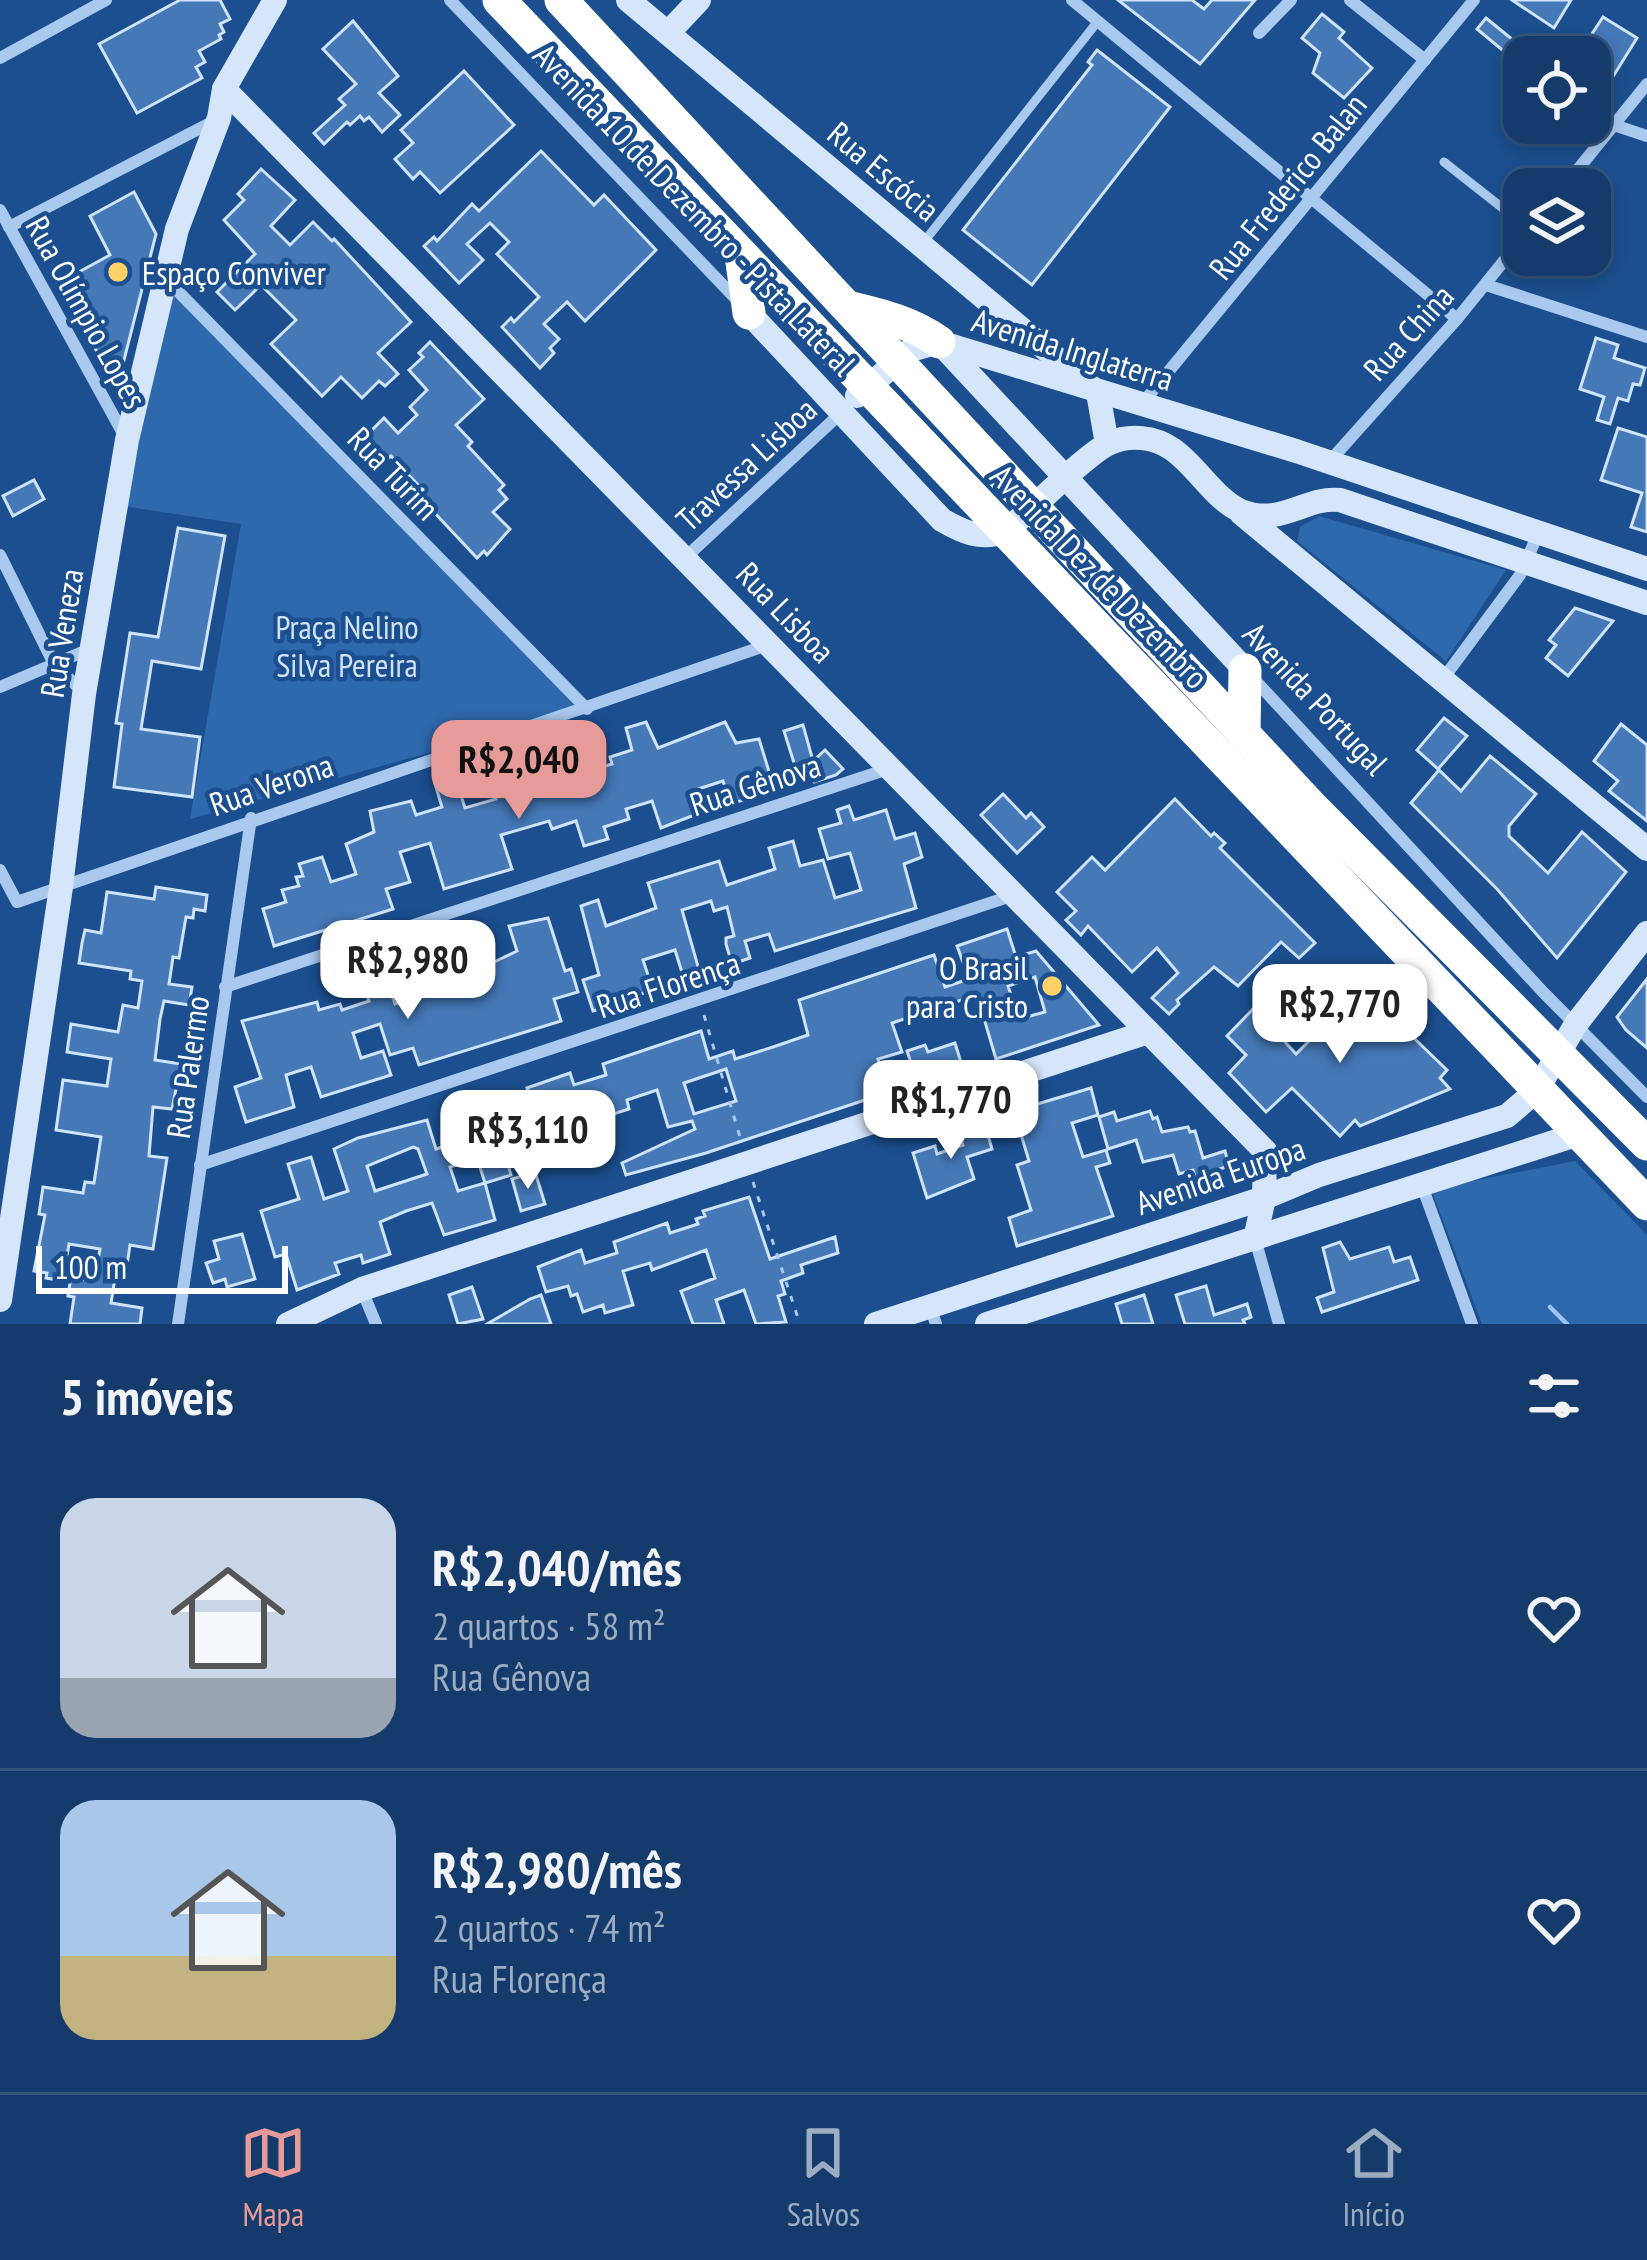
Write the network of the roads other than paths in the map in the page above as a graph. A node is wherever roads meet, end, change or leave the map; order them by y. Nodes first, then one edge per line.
1 (106, 0) edge
2 (275, 0) edge
3 (450, 0) edge
4 (499, 0) edge
5 (561, 0) edge
6 (628, 0) edge
7 (699, 0) edge
8 (1072, 0) edge
9 (1291, 0) edge
10 (1350, 0) edge
11 (1474, 0) edge
12 (1098, 21) junction
13 (668, 33) junction
14 (1259, 33) dead end
15 (0, 58) edge
16 (1425, 60) junction
17 (1647, 85) edge
18 (224, 89) junction
19 (219, 118) junction
20 (1615, 125) junction
21 (1647, 136) edge
22 (1444, 162) dead end
23 (1579, 168) edge
24 (1312, 197) junction
25 (1503, 208) edge
26 (0, 210) edge
27 (9, 227) junction
28 (921, 245) junction
29 (741, 255) junction
30 (1503, 263) edge
31 (163, 276) junction
32 (1486, 285) junction
33 (848, 307) junction
34 (749, 313) junction
35 (1457, 319) junction
36 (1647, 337) edge
37 (939, 342) junction
38 (899, 361) junction
39 (1098, 393) junction
40 (854, 399) junction
41 (1141, 405) junction
42 (127, 440) junction
43 (1107, 444) junction
44 (1328, 462) junction
45 (1068, 479) junction
46 (1331, 499) junction
47 (1034, 509) junction
48 (1238, 510) junction
49 (1285, 515) junction
50 (1004, 532) junction
51 (1538, 534) junction
52 (0, 555) edge
53 (686, 556) junction
54 (1527, 564) junction
55 (1304, 565) junction
56 (1647, 569) edge
57 (1647, 603) edge
58 (771, 643) junction
59 (92, 648) junction
60 (54, 664) junction
61 (1245, 670) junction
62 (1443, 679) junction
63 (0, 687) edge
64 (84, 694) junction
65 (587, 709) junction
66 (1244, 734) junction
67 (892, 767) junction
68 (251, 818) junction
69 (1647, 849) edge
70 (0, 870) edge
71 (61, 887) junction
72 (1015, 895) junction
73 (1647, 934) edge
74 (225, 988) junction
75 (1148, 1033) junction
76 (1569, 1039) junction
77 (1537, 1090) junction
78 (1647, 1097) edge
79 (1579, 1134) junction
80 (1647, 1144) edge
81 (1265, 1151) junction
82 (200, 1166) junction
83 (1319, 1175) junction
84 (1421, 1182) junction
85 (1264, 1198) junction
86 (1647, 1204) edge
87 (5, 1219) edge
88 (1255, 1239) junction
89 (362, 1289) junction
90 (0, 1300) edge
91 (933, 1315) edge
92 (178, 1324) edge
93 (288, 1324) edge
94 (376, 1324) edge
95 (876, 1324) edge
96 (987, 1324) edge
97 (1279, 1324) edge
98 (1472, 1324) edge

1 - 15 street
2 - 18 street, Rua Veneza
3 - 34 street, Avenida 10 de Dezembro - Pista Lateral
4 - 29 highway, Avenida Dez de Dezembro
5 - 33 highway, Avenida Dez de Dezembro
6 - 13 street, Rua Escócia
7 - 13 street
8 - 12 street
9 - 14 street
10 - 16 street
11 - 16 street, Rua Frederico Balan
12 - 24 street
12 - 28 lane
13 - 28 street, Rua Escócia
16 - 24 street, Rua Frederico Balan
17 - 20 street
18 - 19 street, Rua Veneza
18 - 53 street, Rua Lisboa
19 - 27 street
19 - 31 street, Rua Veneza
20 - 21 street
20 - 23 street
22 - 25 lane
24 - 35 street
24 - 41 street, Rua Frederico Balan
26 - 27 street, Rua Olímpio Lopes
27 - 42 street, Rua Olímpio Lopes
28 - 39 street, Rua Escócia
29 - 34 highway
29 - 40 highway, Avenida Dez de Dezembro
30 - 32 street, Rua China
31 - 42 street, Rua Veneza
31 - 65 street, Rua Turim
32 - 35 street, Rua China
32 - 36 street
33 - 37 highway
33 - 38 highway, Avenida Dez de Dezembro
34 - 40 street, Avenida 10 de Dezembro - Pista Lateral
35 - 44 street, Rua China
37 - 38 street, Avenida Inglaterra
37 - 39 street, Avenida Inglaterra
37 - 45 street, Avenida Portugal
38 - 40 street, Avenida Inglaterra
38 - 47 highway, Avenida Dez de Dezembro
39 - 41 street, Avenida Inglaterra
39 - 43 street
40 - 50 highway, Avenida Dez de Dezembro
40 - 53 street, Travessa Lisboa
41 - 44 street, Avenida Inglaterra
42 - 59 street, Rua Veneza
43 - 45 street
43 - 48 street, Avenida Inglaterra
44 - 46 street
44 - 51 street, Avenida Inglaterra
45 - 47 street
45 - 61 street, Avenida Portugal
46 - 49 street
46 - 54 street
47 - 50 street
47 - 66 highway, Avenida Dez de Dezembro
48 - 49 street
48 - 55 street
49 - 55 street
50 - 77 highway, Avenida Dez de Dezembro
51 - 54 street
51 - 56 street, Avenida Inglaterra
52 - 60 street
53 - 58 street, Rua Lisboa
54 - 57 street
54 - 62 street
55 - 62 street
58 - 65 street, Rua Verona
58 - 67 street, Rua Lisboa
59 - 60 street
59 - 64 street, Rua Veneza
60 - 63 street
60 - 64 street
61 - 66 highway
61 - 76 street, Avenida Portugal
62 - 69 street
64 - 71 street, Rua Veneza
65 - 68 street, Rua Verona
66 - 76 highway, Avenida Dez de Dezembro
67 - 72 street, Rua Lisboa
67 - 74 street, Rua Gênova
68 - 71 street, Rua Verona
68 - 74 street, Rua Palermo
70 - 71 street, Rua Verona
71 - 87 street, Rua Veneza
72 - 75 street, Rua Lisboa
72 - 82 street, Rua Florença
73 - 76 street, Avenida Europa
74 - 82 street, Rua Palermo
75 - 81 street, Rua Lisboa
75 - 89 street
76 - 77 street, Avenida Europa
76 - 78 street, Avenida Portugal
76 - 80 highway, Avenida Dez de Dezembro
77 - 79 highway, Avenida Dez de Dezembro
77 - 83 street, Avenida Europa
79 - 84 street
79 - 86 highway, Avenida Dez de Dezembro
81 - 83 street
81 - 85 street
82 - 92 street, Rua Palermo
83 - 85 street, Avenida Europa
84 - 88 street
84 - 98 street
85 - 88 street
85 - 91 street, Avenida Europa
87 - 90 street, Rua Veneza
88 - 96 street
88 - 97 street
89 - 93 street
89 - 94 street
91 - 95 street, Avenida Europa

